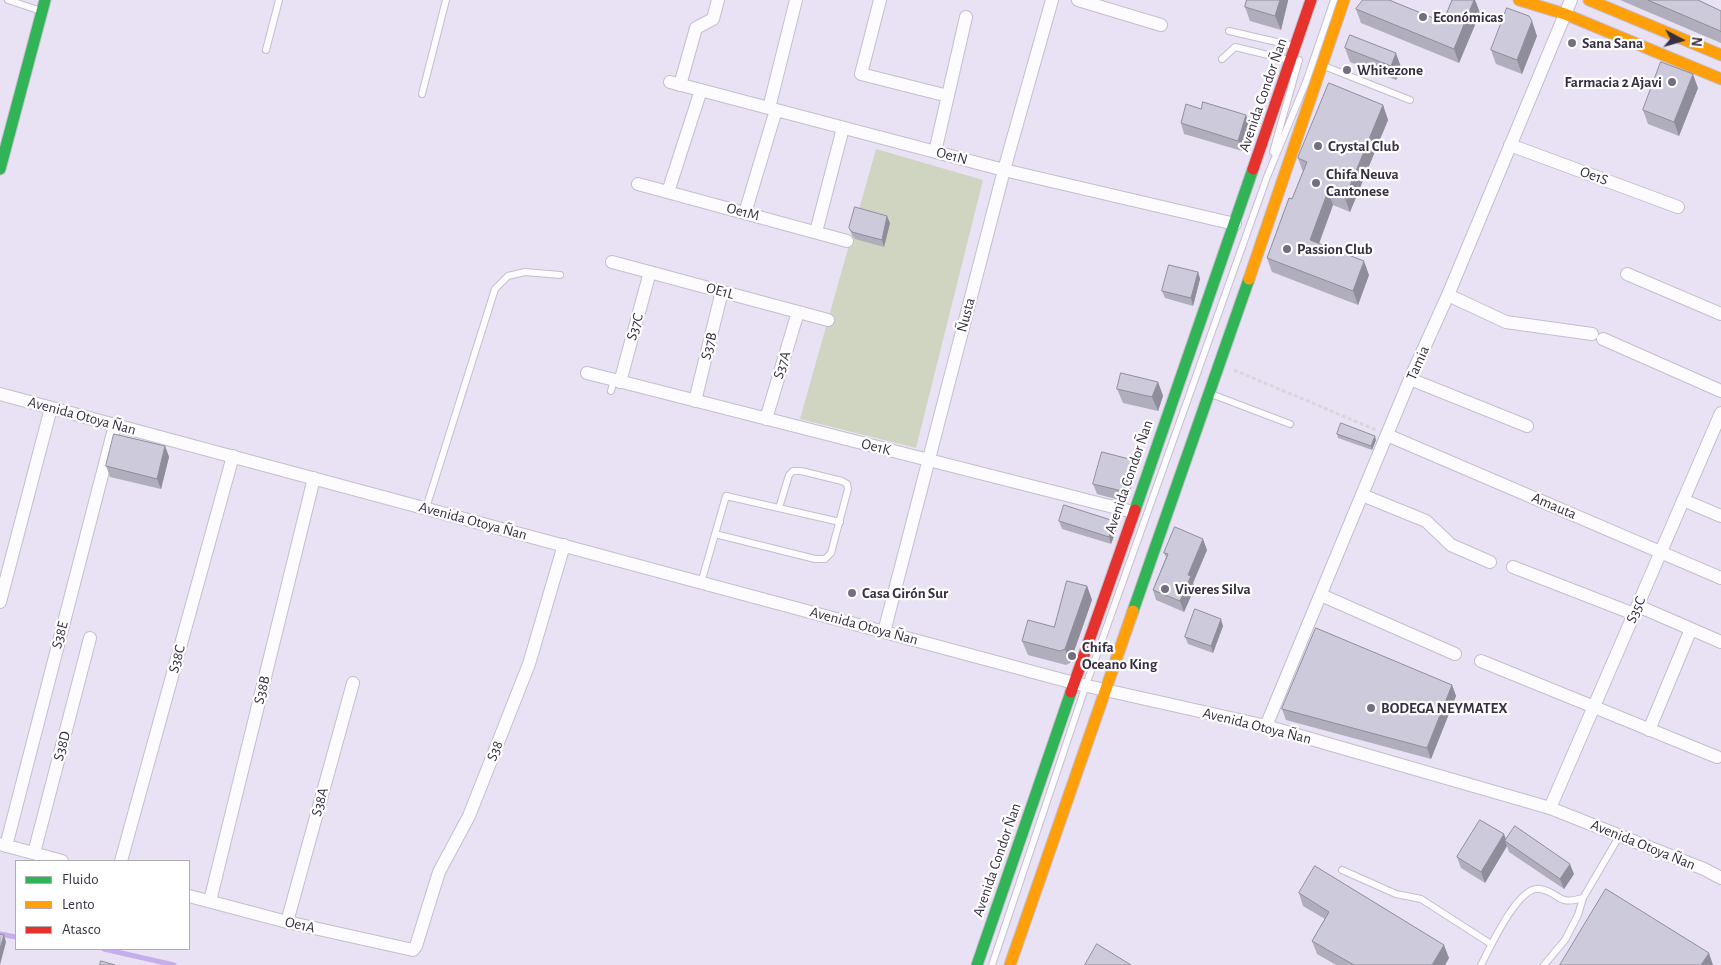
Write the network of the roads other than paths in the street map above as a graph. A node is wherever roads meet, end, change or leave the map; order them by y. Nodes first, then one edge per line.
1 (8, 0) edge
2 (279, 0) edge
3 (446, 0) edge
4 (718, 0) edge
5 (796, 0) edge
6 (880, 0) edge
7 (1052, 0) edge
8 (1078, 0) edge
9 (1311, 0) edge
10 (1334, 0) edge
11 (1344, 0) edge
12 (1356, 0) edge
13 (1519, 0) edge
14 (1571, 0) edge
15 (1589, 0) edge
16 (44, 6) edge
17 (1565, 14) junction
18 (966, 17) dead end
19 (1161, 24) dead end
20 (1336, 25) junction
21 (1230, 31) dead end
22 (266, 50) dead end
23 (1298, 50) junction
24 (1721, 55) edge
25 (1222, 60) dead end
26 (1290, 60) junction
27 (1323, 66) junction
28 (1721, 79) edge
29 (701, 90) junction
30 (422, 94) dead end
31 (948, 96) junction
32 (1410, 100) dead end
33 (772, 109) junction
34 (843, 128) junction
35 (1510, 145) junction
36 (935, 152) junction
37 (0, 169) edge
38 (1004, 170) junction
39 (1267, 177) junction
40 (638, 184) dead end
41 (668, 192) junction
42 (1678, 207) dead end
43 (746, 213) junction
44 (1235, 224) junction
45 (816, 232) junction
46 (847, 241) dead end
47 (612, 262) dead end
48 (650, 272) junction
49 (1627, 274) dead end
50 (560, 275) dead end
51 (722, 291) junction
52 (1448, 295) junction
53 (798, 312) junction
54 (1721, 314) edge
55 (828, 320) dead end
56 (587, 373) dead end
57 (1410, 379) junction
58 (615, 384) junction
59 (1721, 391) edge
60 (1210, 393) junction
61 (0, 394) edge
62 (695, 401) junction
63 (51, 408) junction
64 (1721, 413) edge
65 (766, 419) junction
66 (1290, 424) dead end
67 (115, 425) junction
68 (1527, 426) dead end
69 (1387, 435) junction
70 (233, 456) junction
71 (928, 460) junction
72 (314, 478) junction
73 (1362, 495) junction
74 (1683, 500) junction
75 (426, 508) junction
76 (779, 508) junction
77 (1133, 512) junction
78 (1721, 516) edge
79 (840, 522) junction
80 (715, 534) junction
81 (564, 545) junction
82 (1661, 552) junction
83 (1490, 562) dead end
84 (1513, 566) dead end
85 (1721, 578) edge
86 (701, 582) junction
87 (1321, 595) junction
88 (0, 602) edge
89 (1636, 610) junction
90 (1691, 629) junction
91 (884, 632) junction
92 (90, 638) dead end
93 (1721, 642) edge
94 (1455, 654) dead end
95 (1482, 661) dead end
96 (353, 683) dead end
97 (1080, 684) junction
98 (1104, 690) junction
99 (1594, 707) junction
100 (1266, 726) junction
101 (1649, 730) junction
102 (1717, 757) dead end
103 (1550, 808) junction
104 (1620, 836) junction
105 (3, 845) edge
106 (34, 853) junction
107 (58, 860) edge
108 (122, 860) edge
109 (1342, 870) dead end
110 (1721, 878) edge
111 (190, 896) edge
112 (1583, 898) junction
113 (210, 901) junction
114 (287, 922) junction
115 (1491, 944) junction
116 (413, 950) joint
117 (977, 965) edge
118 (992, 965) edge
119 (1010, 965) edge
120 (1481, 965) edge
121 (1544, 965) edge

1 - 16 lane
2 - 22 lane
3 - 30 lane
4 - 29 street, Oe1N
5 - 33 street
6 - 31 street
7 - 38 street, Ñusta
8 - 19 street
9 - 23 main road, Avenida Condor Ñan
10 - 39 lane
11 - 20 main road
12 - 20 main road
13 - 17 main road
14 - 17 street, Tamia
15 - 24 main road
16 - 37 main road
17 - 28 main road
17 - 35 street, Tamia
18 - 31 street
20 - 27 main road
21 - 23 lane
23 - 26 main road, Avenida Condor Ñan
23 - 39 lane
25 - 26 lane
26 - 44 main road, Avenida Condor Ñan
27 - 32 lane
27 - 60 main road
29 - 33 street, Oe1N
29 - 41 street
31 - 36 street
33 - 34 street, Oe1N
33 - 43 street
34 - 36 street, Oe1N
34 - 45 street
35 - 42 street, Oe1S
35 - 52 street, Tamia
36 - 38 street, Oe1N
38 - 44 street, Oe1N
38 - 71 street, Ñusta
39 - 97 lane
40 - 41 street, Oe1M
41 - 43 street, Oe1M
43 - 45 street, Oe1M
44 - 77 main road, Avenida Condor Ñan
45 - 46 street, Oe1M
47 - 48 street, OE1L
48 - 51 street, OE1L
48 - 58 street, S37C
49 - 54 street
50 - 75 lane
51 - 53 street, OE1L
51 - 62 street, S37B
52 - 57 street, Tamia
52 - 59 street
53 - 55 street, OE1L
53 - 65 street, S37A
56 - 58 street, Oe1K
57 - 68 street
57 - 69 street, Tamia
58 - 62 street, Oe1K
60 - 66 lane
60 - 98 main road
61 - 63 street, Avenida Otoya Ñan
62 - 65 street, Oe1K
63 - 67 street, Avenida Otoya Ñan
63 - 88 street
64 - 74 street, S35C
65 - 71 street, Oe1K
67 - 70 street, Avenida Otoya Ñan
67 - 105 street, S38E
69 - 73 street, Tamia
69 - 82 street, Amauta
70 - 72 street, Avenida Otoya Ñan
70 - 108 street, S38C
71 - 77 street, Oe1K
71 - 91 street, Ñusta
72 - 75 street, Avenida Otoya Ñan
72 - 113 street, S38B
73 - 83 street
73 - 87 street, Tamia
74 - 78 street
74 - 82 street, S35C
75 - 81 street, Avenida Otoya Ñan
76 - 79 lane
76 - 79 lane
76 - 80 lane
77 - 97 main road, Avenida Condor Ñan
79 - 80 lane
80 - 86 lane
81 - 86 street, Avenida Otoya Ñan
81 - 116 street, S38
82 - 85 street, Amauta
82 - 89 street, S35C
84 - 89 street
86 - 91 street, Avenida Otoya Ñan
87 - 94 street
87 - 100 street, Tamia
89 - 90 street
89 - 99 street, S35C
90 - 93 street
90 - 101 street
91 - 97 street, Avenida Otoya Ñan
92 - 106 street, S38D
95 - 99 street
96 - 114 street, S38A
97 - 98 street, Avenida Otoya Ñan
97 - 117 main road, Avenida Condor Ñan
97 - 118 lane
98 - 100 street, Avenida Otoya Ñan
98 - 119 main road
99 - 101 street
99 - 103 street, S35C
100 - 103 street, Avenida Otoya Ñan
101 - 102 street
103 - 104 street, Avenida Otoya Ñan
104 - 110 street, Avenida Otoya Ñan
104 - 112 lane
105 - 106 street
106 - 107 street
109 - 115 lane
111 - 113 street, Oe1A
112 - 115 lane
112 - 121 lane
113 - 114 street, Oe1A
114 - 116 street, Oe1A
115 - 120 lane

